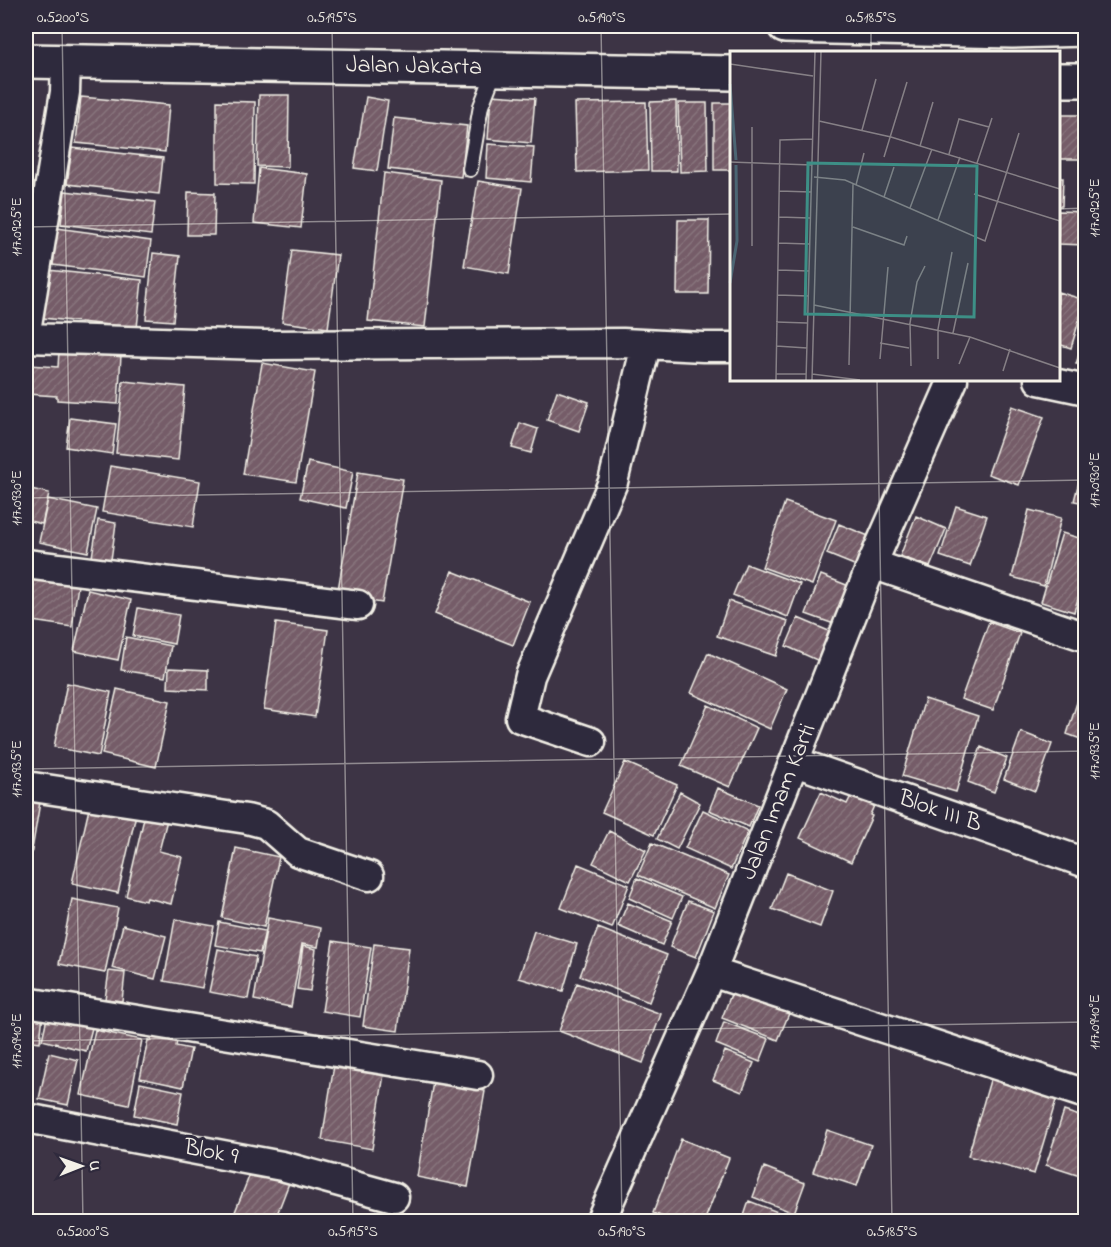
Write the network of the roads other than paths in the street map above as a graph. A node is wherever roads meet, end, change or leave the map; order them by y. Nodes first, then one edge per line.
1 (785, 26) edge
2 (897, 27) edge
3 (1086, 29) edge
4 (1013, 42) edge
5 (26, 61) edge
6 (66, 62) junction
7 (495, 69) junction
8 (730, 73) edge
9 (1060, 80) edge
10 (1086, 80) edge
11 (470, 169) dead end
12 (26, 331) edge
13 (26, 338) edge
14 (646, 345) junction
15 (730, 346) edge
16 (953, 381) edge
17 (1044, 381) edge
18 (1086, 390) edge
19 (26, 564) edge
20 (872, 564) junction
21 (358, 605) dead end
22 (1086, 637) edge
23 (591, 742) dead end
24 (795, 762) junction
25 (26, 786) edge
26 (1086, 863) edge
27 (369, 876) dead end
28 (711, 972) junction
29 (26, 1002) edge
30 (477, 1075) dead end
31 (1086, 1094) edge
32 (26, 1118) edge
33 (394, 1197) dead end
34 (600, 1221) edge

1 - 2 main road
2 - 4 main road
3 - 4 main road
5 - 6 main road, Jalan Jakarta
6 - 7 main road, Jalan Jakarta
6 - 12 street
7 - 8 main road, Jalan Jakarta
7 - 11 lane
9 - 10 main road
13 - 14 street
14 - 15 street
14 - 23 street
16 - 20 street, Jalan Imam Karti
17 - 18 street
19 - 21 street
20 - 22 street
20 - 24 street, Jalan Imam Karti
24 - 26 street, Blok III B
24 - 28 street, Jalan Imam Karti
25 - 27 street
28 - 31 street
28 - 34 street, Jalan Imam Karti
29 - 30 street
32 - 33 street, Blok 9

